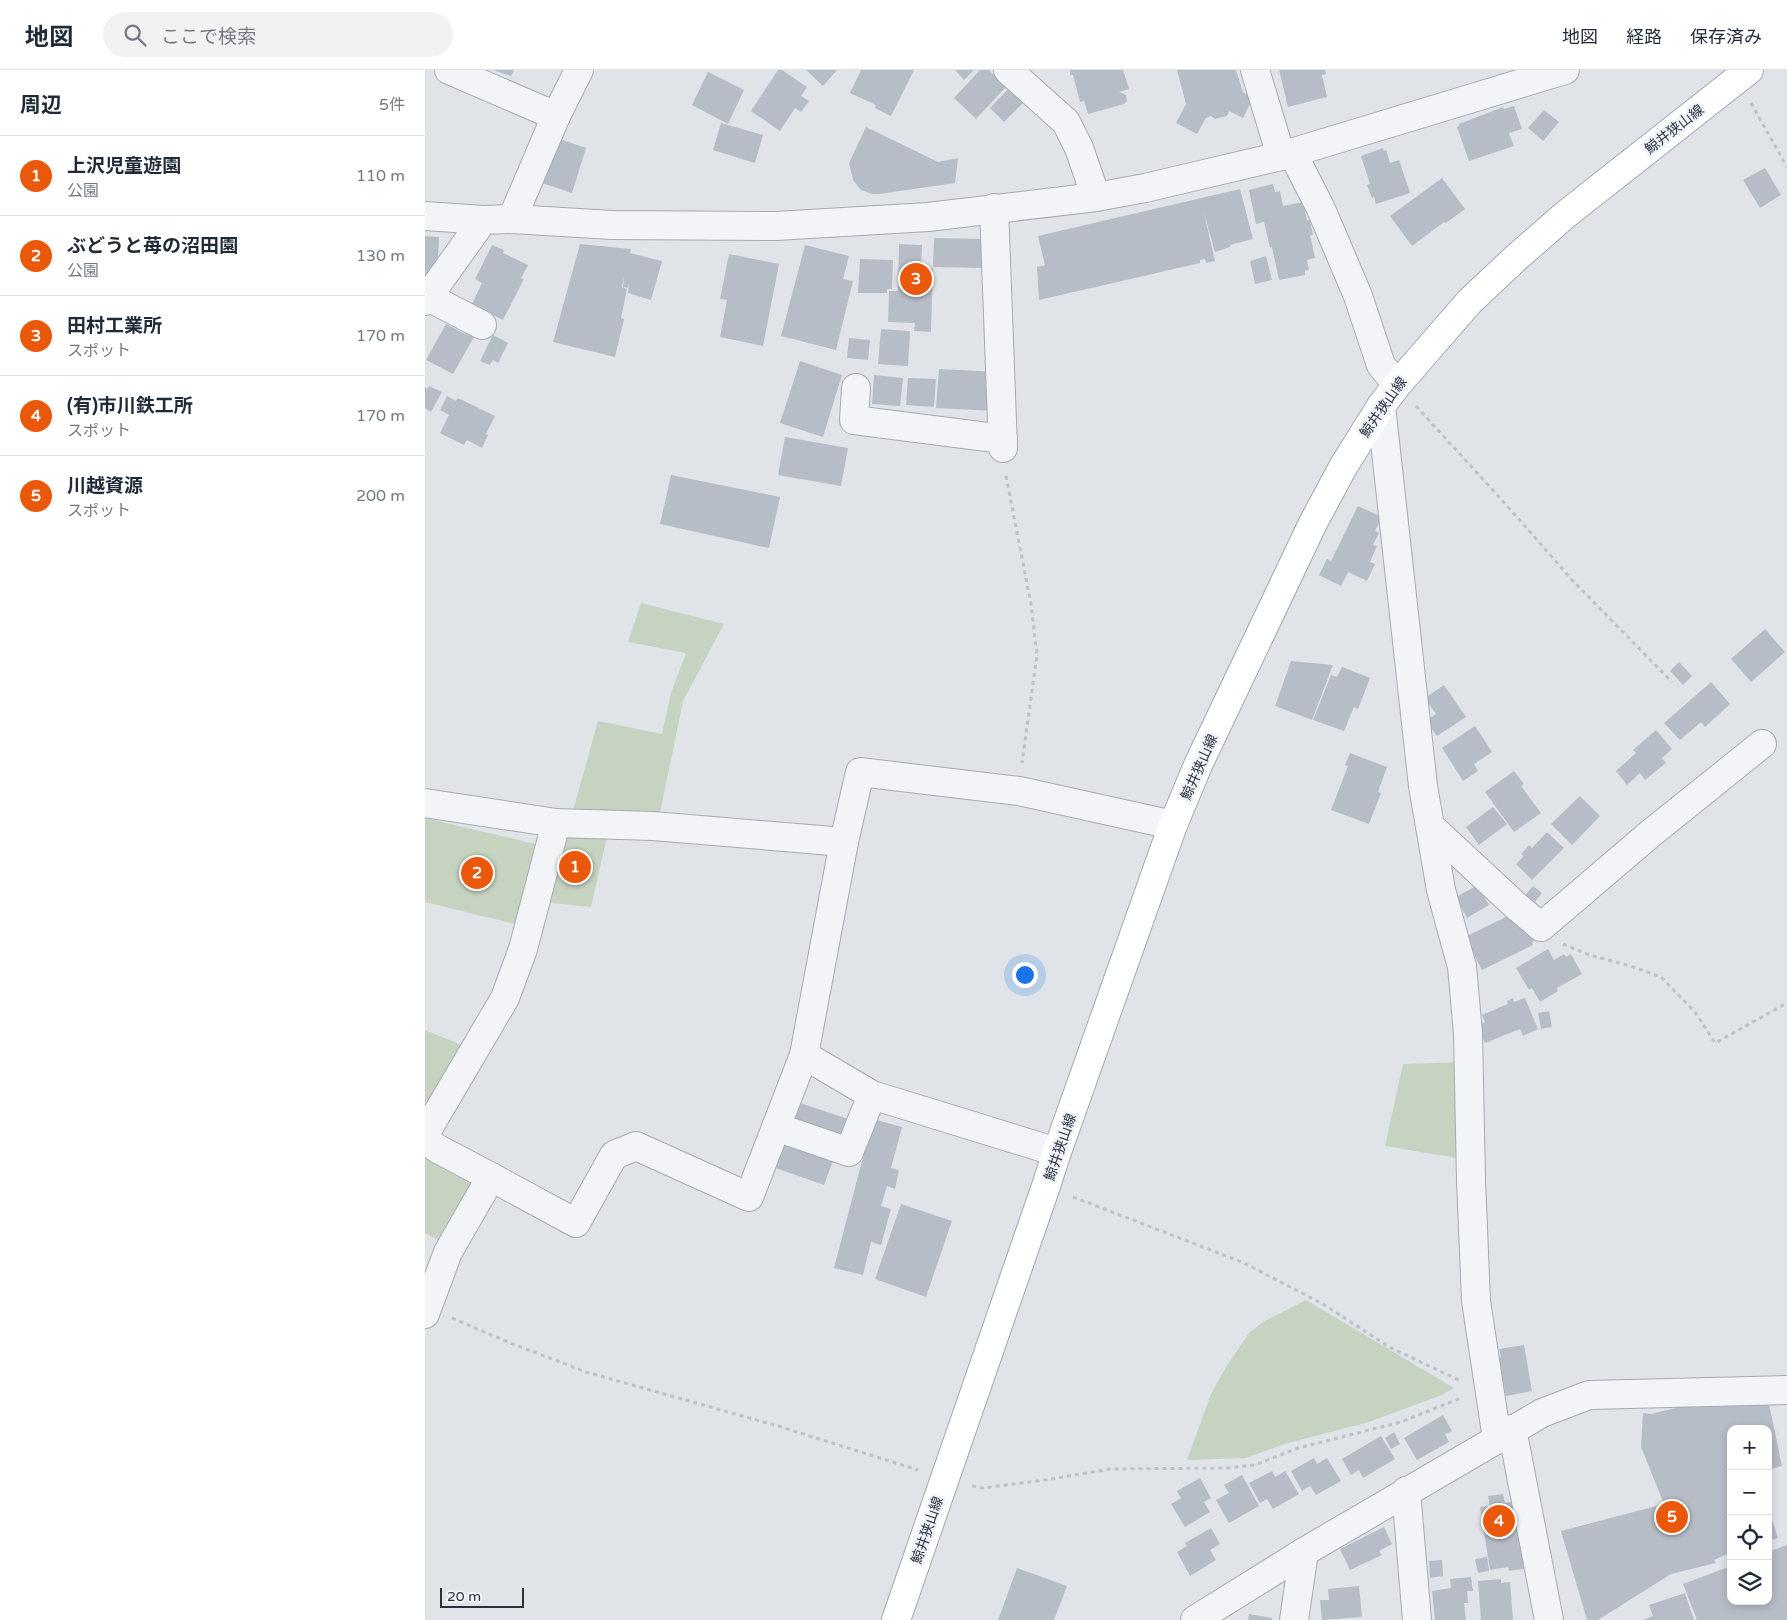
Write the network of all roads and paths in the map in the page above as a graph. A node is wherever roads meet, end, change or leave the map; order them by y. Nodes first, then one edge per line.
1 (449, 70) edge
2 (579, 70) edge
3 (1008, 70) edge
4 (1255, 70) edge
5 (1565, 70) edge
6 (1741, 73) edge
7 (556, 116) junction
8 (1287, 154) junction
9 (1787, 167) edge
10 (1096, 197) junction
11 (994, 208) junction
12 (425, 216) edge
13 (512, 219) junction
14 (483, 220) junction
15 (426, 299) edge
16 (481, 325) dead end
17 (856, 388) dead end
18 (1389, 395) junction
19 (1003, 443) junction
20 (1672, 682) dead end
21 (1762, 744) dead end
22 (1019, 791) junction
23 (425, 803) edge
24 (556, 823) junction
25 (1173, 825) junction
26 (1430, 826) junction
27 (844, 842) junction
28 (1541, 927) junction
29 (1787, 1003) edge
30 (804, 1055) junction
31 (872, 1095) junction
32 (776, 1126) junction
33 (425, 1134) edge
34 (425, 1140) edge
35 (1057, 1152) junction
36 (491, 1177) junction
37 (1046, 1186) junction
38 (427, 1311) edge
39 (1787, 1390) edge
40 (1485, 1391) junction
41 (1505, 1434) junction
42 (944, 1479) junction
43 (1406, 1491) junction
44 (1304, 1552) junction
45 (896, 1620) edge
46 (1195, 1620) edge
47 (1294, 1620) edge
48 (1417, 1620) edge
49 (1549, 1620) edge

1 - 7 street
2 - 7 street
3 - 10 street
4 - 8 street
5 - 8 street
6 - 9 path
6 - 18 main road, 鯨井狭山線
7 - 13 street
8 - 10 street
8 - 18 street
10 - 11 street
11 - 13 street
11 - 19 street
12 - 14 street
13 - 14 street
14 - 15 street
15 - 16 street
17 - 19 street
18 - 20 path
18 - 25 main road, 鯨井狭山線
18 - 26 street
19 - 22 path
21 - 28 street
22 - 25 street
22 - 27 street
23 - 24 street
24 - 27 street
24 - 33 street
25 - 35 main road, 鯨井狭山線
26 - 28 street
26 - 40 street
27 - 30 street
28 - 29 path
30 - 31 street
30 - 32 street
31 - 32 street
31 - 35 street
32 - 36 street
34 - 36 street
35 - 37 main road, 鯨井狭山線
36 - 38 street
37 - 40 path
37 - 42 main road, 鯨井狭山線
38 - 42 path
39 - 41 street
40 - 41 street
40 - 42 path
41 - 43 street
41 - 49 street
42 - 45 main road, 鯨井狭山線
43 - 44 street
43 - 48 street
44 - 46 street
44 - 47 street

